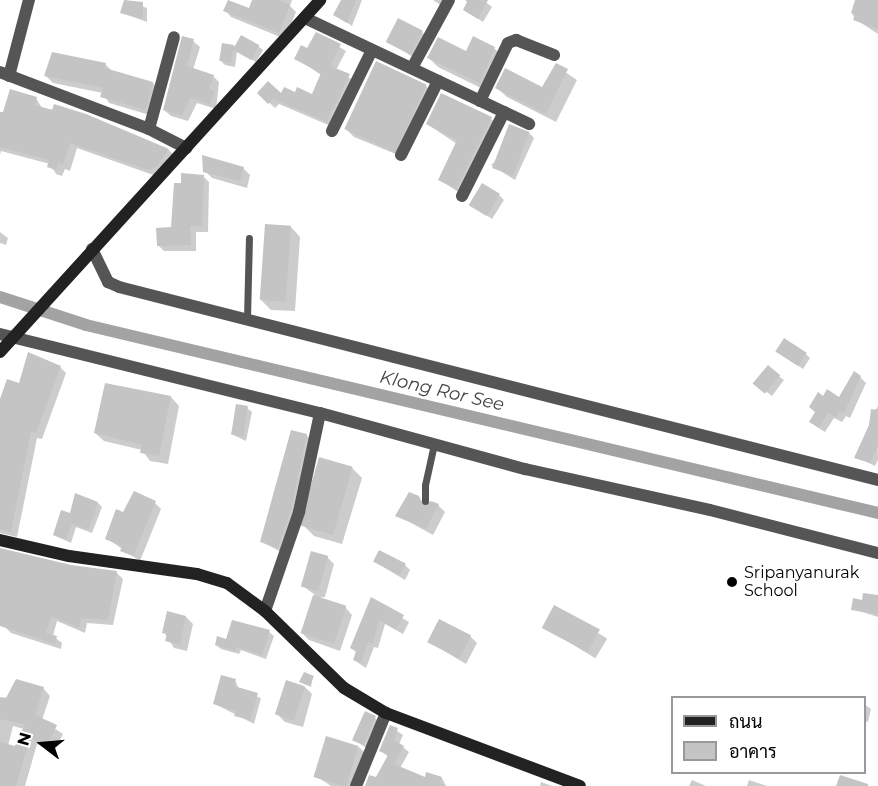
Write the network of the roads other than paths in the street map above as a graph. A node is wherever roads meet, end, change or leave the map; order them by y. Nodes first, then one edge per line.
1 (29, 0) edge
2 (320, 0) edge
3 (449, 0) edge
4 (305, 18) junction
5 (174, 37) dead end
6 (372, 50) junction
7 (554, 55) dead end
8 (412, 68) junction
9 (4, 74) edge
10 (438, 81) junction
11 (480, 101) junction
12 (504, 112) junction
13 (529, 123) dead end
14 (149, 129) junction
15 (332, 131) dead end
16 (186, 148) junction
17 (400, 155) dead end
18 (462, 196) dead end
19 (249, 238) dead end
20 (92, 249) junction
21 (247, 318) junction
22 (5, 336) edge
23 (0, 352) edge
24 (320, 413) junction
25 (434, 444) junction
26 (878, 480) edge
27 (425, 501) dead end
28 (0, 540) edge
29 (878, 553) edge
30 (265, 611) junction
31 (386, 713) junction
32 (356, 786) edge
33 (580, 786) edge

1 - 9 street
2 - 4 street
3 - 8 street
4 - 6 street
4 - 16 street
5 - 14 street
6 - 8 street
6 - 15 street
7 - 11 street
8 - 10 street
9 - 14 street
10 - 11 street
10 - 17 street
11 - 12 street
12 - 13 street
12 - 18 street
14 - 16 street
16 - 20 street
19 - 21 lane
20 - 21 street
20 - 22 street
21 - 26 street
22 - 23 street
22 - 24 street
24 - 25 street
24 - 30 street
25 - 27 lane
25 - 29 street
28 - 30 street
30 - 31 street
31 - 32 street
31 - 33 street

